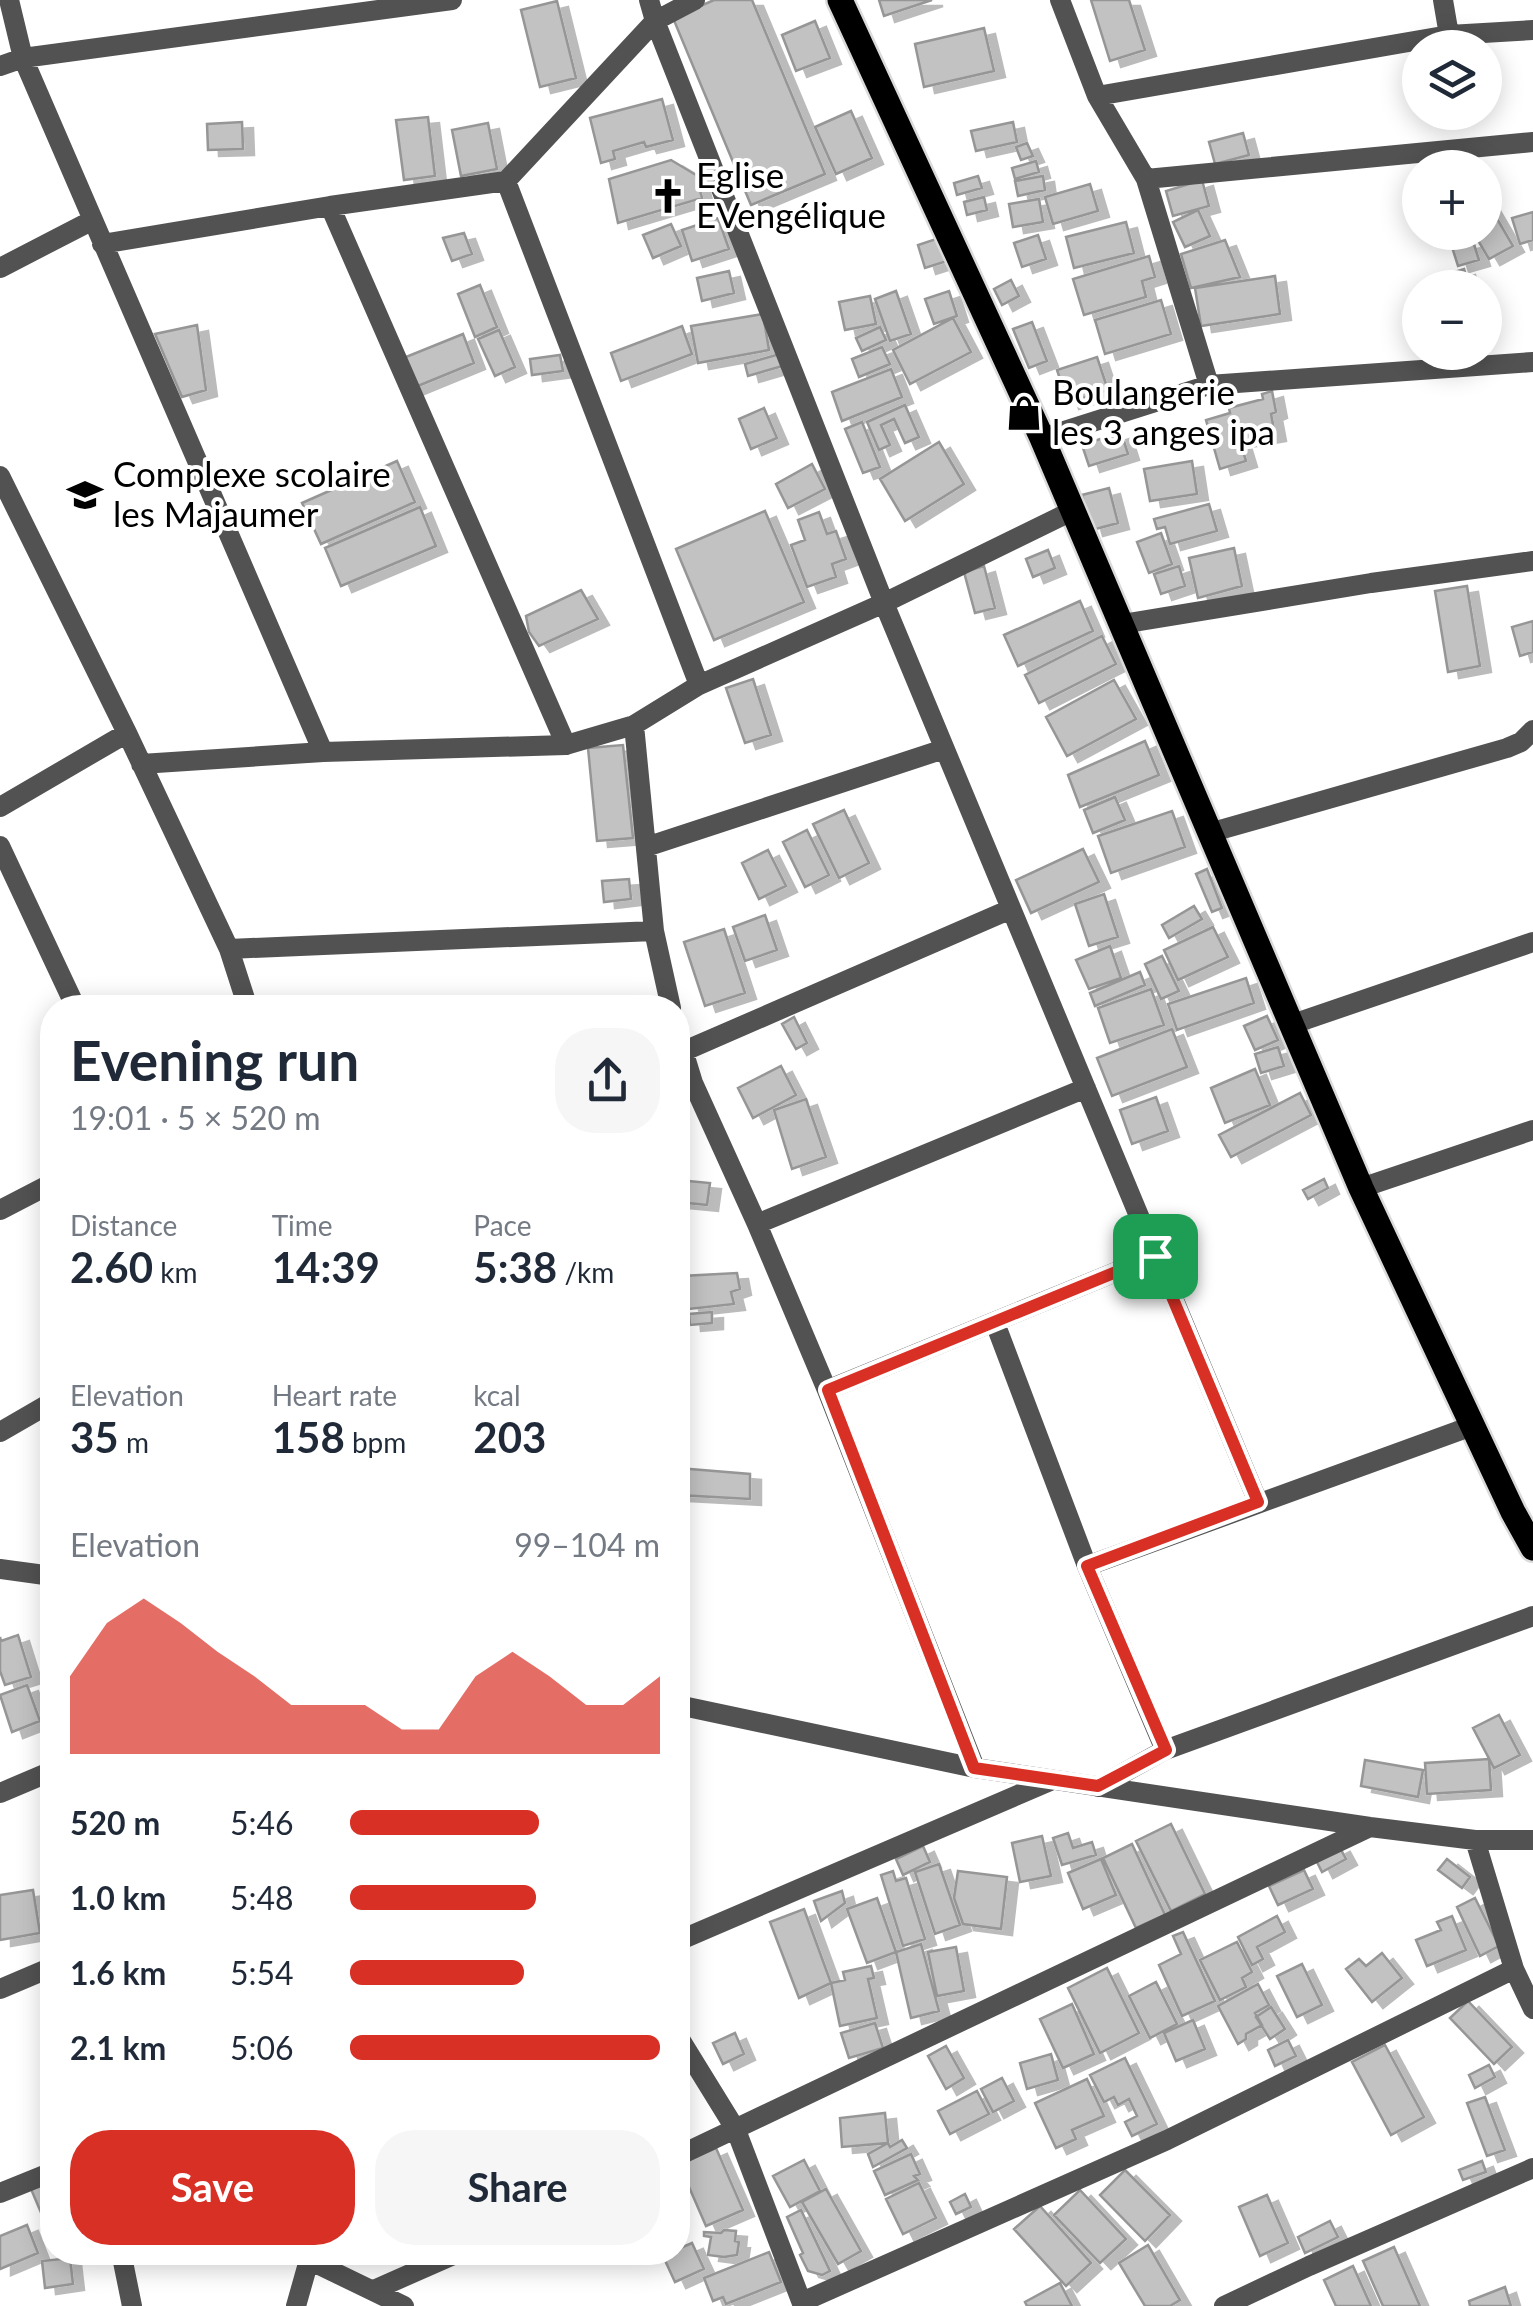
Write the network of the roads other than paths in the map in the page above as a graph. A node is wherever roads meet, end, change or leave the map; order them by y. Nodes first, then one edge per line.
1 (9, 0) edge
2 (452, 0) edge
3 (649, 0) edge
4 (695, 0) edge
5 (840, 0) edge
6 (1060, 0) edge
7 (1443, 0) edge
8 (655, 21) junction
9 (1449, 30) edge
10 (1533, 30) edge
11 (1502, 32) edge
12 (1402, 43) edge
13 (23, 58) junction
14 (0, 66) edge
15 (1097, 96) junction
16 (1533, 142) edge
17 (1146, 179) junction
18 (506, 181) junction
19 (330, 206) junction
20 (92, 221) junction
21 (102, 244) junction
22 (0, 268) edge
23 (1533, 362) edge
24 (1209, 385) junction
25 (1042, 438) junction
26 (0, 476) edge
27 (1074, 510) junction
28 (1533, 562) edge
29 (884, 603) junction
30 (1122, 624) junction
31 (699, 684) junction
32 (634, 725) junction
33 (1533, 730) edge
34 (127, 733) junction
35 (566, 745) junction
36 (944, 749) junction
37 (323, 752) junction
38 (142, 764) junction
39 (0, 807) edge
40 (1209, 834) junction
41 (0, 846) edge
42 (646, 847) junction
43 (1011, 909) junction
44 (654, 931) junction
45 (1533, 942) edge
46 (229, 949) junction
47 (70, 995) edge
48 (244, 995) edge
49 (669, 995) edge
50 (1290, 1026) junction
51 (690, 1039) edge
52 (1086, 1088) junction
53 (690, 1094) edge
54 (1533, 1130) edge
55 (1360, 1188) junction
56 (40, 1189) edge
57 (0, 1210) edge
58 (757, 1224) junction
59 (1155, 1256) junction
60 (995, 1323) junction
61 (828, 1390) junction
62 (40, 1409) edge
63 (1472, 1426) junction
64 (0, 1432) edge
65 (1258, 1502) junction
66 (1533, 1548) edge
67 (1087, 1566) junction
68 (0, 1569) edge
69 (40, 1574) edge
70 (1533, 1616) edge
71 (690, 1709) edge
72 (1166, 1750) junction
73 (974, 1768) junction
74 (40, 1776) edge
75 (1052, 1780) junction
76 (1098, 1786) junction
77 (0, 1793) edge
78 (1370, 1827) junction
79 (1475, 1840) junction
80 (1533, 1840) edge
81 (690, 1936) edge
82 (1514, 1969) junction
83 (40, 1972) edge
84 (0, 1989) edge
85 (1533, 2009) edge
86 (690, 2055) edge
87 (736, 2130) junction
88 (690, 2151) edge
89 (1533, 2168) edge
90 (40, 2177) edge
91 (0, 2193) edge
92 (124, 2265) edge
93 (307, 2265) edge
94 (326, 2265) edge
95 (431, 2265) edge
96 (374, 2290) junction
97 (802, 2304) edge
98 (132, 2306) edge
99 (296, 2306) edge
100 (404, 2306) edge
101 (1224, 2306) edge

1 - 13 street
2 - 13 street
3 - 8 street
4 - 8 street
5 - 25 main road
6 - 15 street
7 - 9 street
8 - 18 street
8 - 29 street
10 - 11 street
12 - 15 street
13 - 14 street
13 - 20 street
15 - 17 street
16 - 17 street
17 - 24 street
18 - 19 street
18 - 31 street
19 - 21 street
19 - 35 street
20 - 21 street
20 - 22 street
21 - 37 street
23 - 24 street
24 - 25 street
25 - 27 main road
26 - 34 street
27 - 29 street
27 - 30 main road
28 - 30 street
29 - 31 street
29 - 36 street
30 - 40 main road
31 - 32 street
32 - 35 street
32 - 42 street
33 - 40 street
34 - 38 street
34 - 39 street
35 - 37 street
36 - 42 street
36 - 43 street
37 - 38 street
38 - 46 street
40 - 50 main road
41 - 47 street
42 - 44 street
43 - 51 street
43 - 52 street
44 - 46 street
44 - 49 street
45 - 50 street
46 - 48 street
50 - 55 main road
52 - 58 street
52 - 59 street
53 - 58 street
54 - 55 street
55 - 63 main road
56 - 57 street
58 - 61 street
59 - 60 street
59 - 65 street
60 - 61 street
60 - 67 street
61 - 73 street
62 - 64 street
63 - 65 street
63 - 66 main road
65 - 67 street
67 - 72 street
68 - 69 street
70 - 72 street
71 - 73 street
72 - 76 street
73 - 75 street
74 - 77 street
75 - 76 street
75 - 81 street
76 - 78 street
78 - 79 street
78 - 87 street
79 - 80 street
79 - 82 street
82 - 85 street
82 - 97 street
83 - 84 street
86 - 87 street
87 - 88 street
87 - 97 street
89 - 101 street
90 - 91 street
92 - 98 street
93 - 99 street
94 - 96 street
95 - 96 street
96 - 100 street

